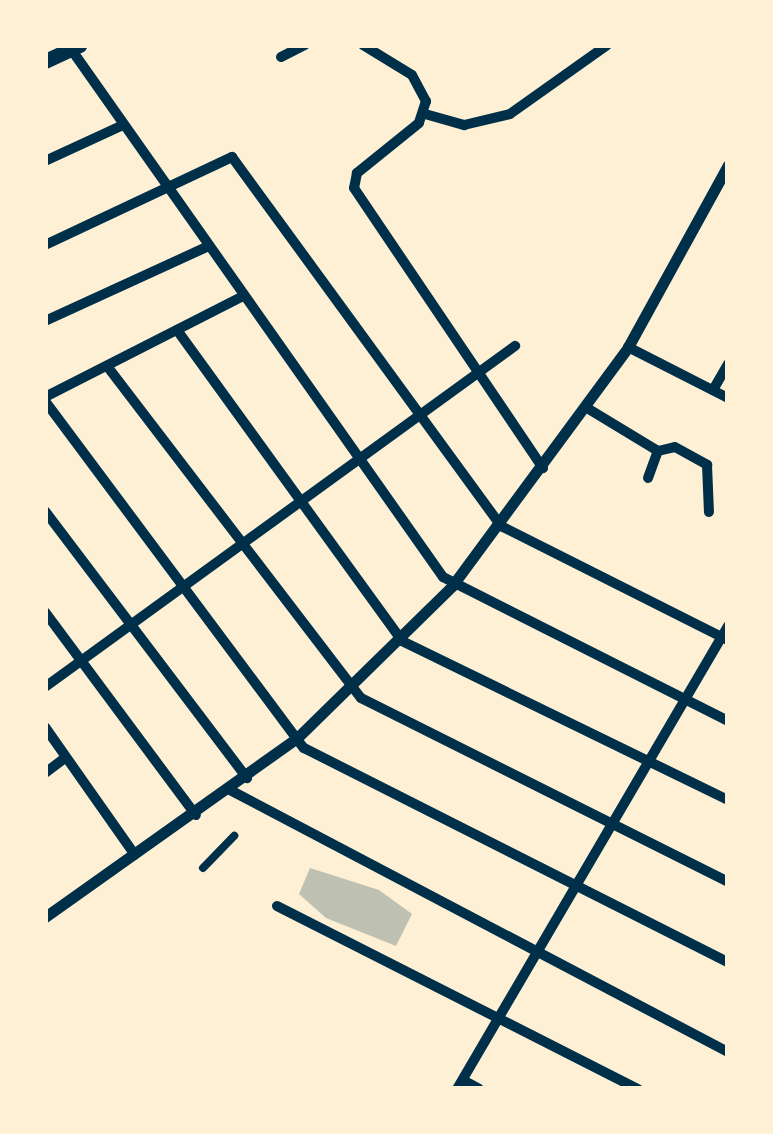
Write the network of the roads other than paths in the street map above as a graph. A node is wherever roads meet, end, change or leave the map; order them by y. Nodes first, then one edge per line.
1 (305, 45) edge
2 (363, 45) edge
3 (607, 45) edge
4 (75, 47) edge
5 (280, 57) dead end
6 (45, 61) edge
7 (425, 114) junction
8 (124, 126) junction
9 (45, 162) edge
10 (728, 164) edge
11 (169, 192) junction
12 (45, 245) edge
13 (207, 247) junction
14 (242, 297) junction
15 (45, 321) edge
16 (177, 330) junction
17 (515, 346) dead end
18 (628, 347) junction
19 (728, 364) edge
20 (106, 366) junction
21 (478, 372) junction
22 (713, 390) junction
23 (728, 398) edge
24 (45, 399) edge
25 (586, 408) junction
26 (420, 413) junction
27 (658, 451) junction
28 (354, 460) junction
29 (543, 468) junction
30 (648, 478) dead end
31 (301, 499) junction
32 (45, 511) edge
33 (709, 512) dead end
34 (500, 526) junction
35 (240, 543) junction
36 (186, 583) junction
37 (452, 586) junction
38 (45, 612) edge
39 (132, 624) junction
40 (728, 626) edge
41 (725, 639) edge
42 (402, 641) junction
43 (81, 661) junction
44 (45, 687) edge
45 (353, 691) junction
46 (678, 699) junction
47 (728, 722) edge
48 (45, 727) edge
49 (298, 738) junction
50 (66, 757) junction
51 (643, 760) junction
52 (45, 773) edge
53 (247, 778) junction
54 (230, 790) junction
55 (728, 800) edge
56 (196, 814) junction
57 (607, 824) junction
58 (234, 836) dead end
59 (136, 855) junction
60 (202, 868) dead end
61 (728, 882) edge
62 (573, 884) junction
63 (276, 906) dead end
64 (45, 917) edge
65 (535, 954) junction
66 (728, 962) edge
67 (500, 1019) junction
68 (728, 1052) edge
69 (460, 1085) edge
70 (479, 1089) edge
71 (638, 1089) edge

1 - 5 street
2 - 7 street
3 - 7 street
4 - 6 main road
4 - 8 street
7 - 21 street
8 - 9 street
8 - 11 street
10 - 18 street
11 - 12 street
11 - 13 street
11 - 26 street
13 - 14 street
13 - 15 street
14 - 16 street
14 - 28 street
16 - 20 street
16 - 31 street
17 - 21 street
18 - 22 street
18 - 25 street
19 - 22 street
20 - 24 street
20 - 35 street
21 - 26 street
21 - 29 street
22 - 23 street
24 - 36 street
25 - 27 street
25 - 29 street
26 - 28 street
26 - 34 street
27 - 30 street
27 - 33 street
28 - 31 street
28 - 37 street
29 - 34 street
31 - 35 street
31 - 42 street
32 - 39 street
34 - 37 street
34 - 41 street
35 - 36 street
35 - 45 street
36 - 39 street
36 - 49 street
37 - 42 street
37 - 46 street
38 - 43 street
39 - 43 street
39 - 53 street
40 - 41 street
41 - 46 street
42 - 45 street
42 - 51 street
43 - 44 street
43 - 56 street
45 - 49 street
45 - 57 street
46 - 47 street
46 - 51 street
48 - 50 street
49 - 53 street
49 - 62 street
50 - 52 street
50 - 59 street
51 - 55 street
51 - 57 street
53 - 54 street
54 - 56 street
54 - 65 street
56 - 59 street
57 - 61 street
57 - 62 street
58 - 60 street
59 - 64 street
62 - 65 street
62 - 66 street
63 - 67 street
65 - 67 street
65 - 68 street
67 - 69 street
67 - 71 street
69 - 70 street

